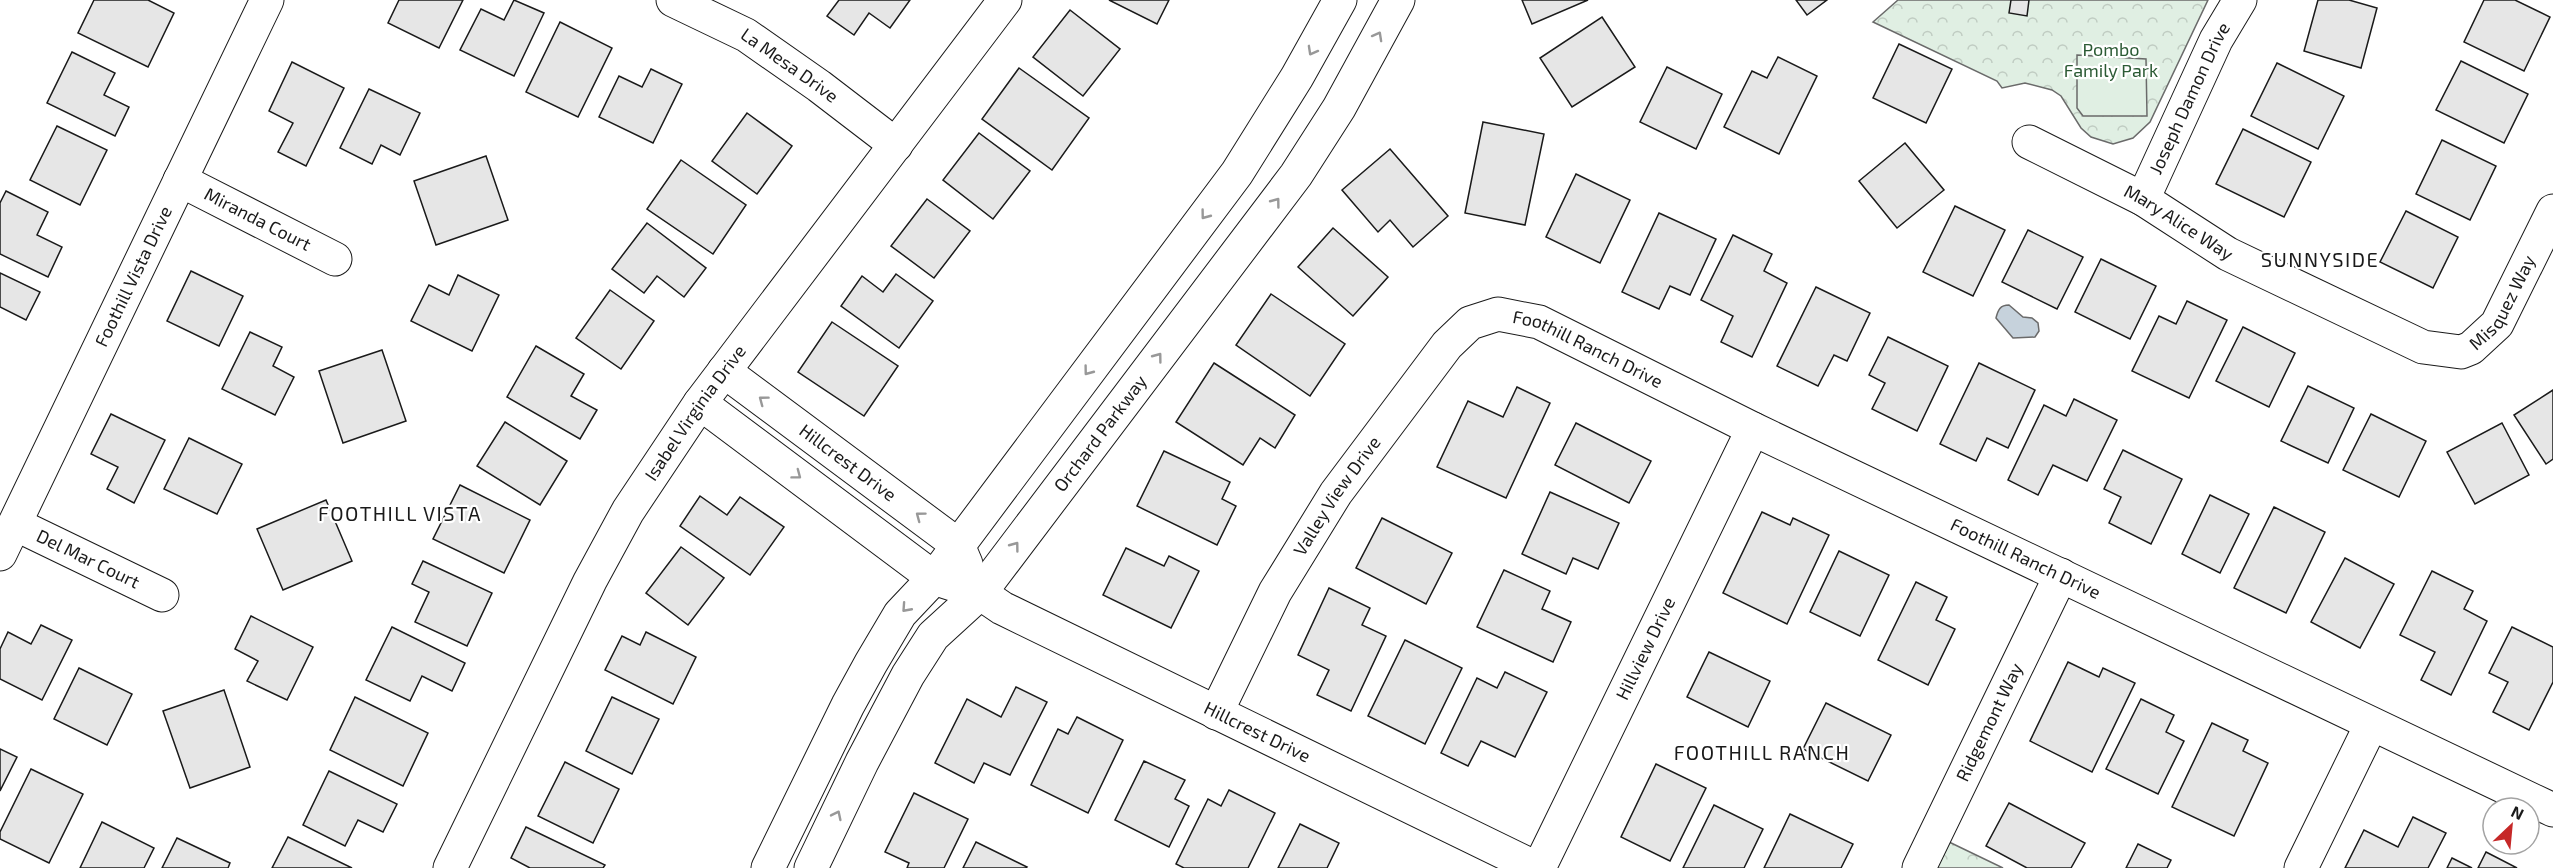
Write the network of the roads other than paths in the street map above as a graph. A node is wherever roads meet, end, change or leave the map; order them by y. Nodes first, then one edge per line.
1 (267, 0) edge
2 (673, 0) edge
3 (1005, 0) edge
4 (1340, 0) edge
5 (1398, 0) edge
6 (2240, 0) edge
7 (2029, 142) dead end
8 (896, 145) junction
9 (180, 180) junction
10 (2143, 199) junction
11 (2553, 211) edge
12 (335, 259) dead end
13 (1498, 314) joint
14 (2461, 352) joint
15 (724, 371) junction
16 (700, 403) junction
17 (1753, 429) junction
18 (15, 524) junction
19 (958, 545) junction
20 (0, 554) edge
21 (2061, 575) junction
22 (934, 578) junction
23 (980, 593) junction
24 (162, 595) dead end
25 (1216, 713) junction
26 (2371, 725) junction
27 (2553, 810) edge
28 (450, 868) edge
29 (768, 868) edge
30 (811, 868) edge
31 (1538, 868) edge
32 (1919, 868) edge
33 (2301, 868) edge

1 - 9 street, Foothill Vista Drive
2 - 8 street, La Mesa Drive
3 - 8 street, Isabel Virginia Drive
4 -> 19 street
23 -> 5 street, Orchard Parkway
6 - 10 street, Joseph Damon Drive
7 - 10 street, Mary Alice Way
8 - 15 street, Isabel Virginia Drive
9 - 12 street, Miranda Court
9 - 18 street, Foothill Vista Drive
10 - 14 street, Mary Alice Way
11 - 14 street, Misquez Way
13 - 17 street, Foothill Ranch Drive
13 - 25 street, Valley View Drive
15 - 16 street, Isabel Virginia Drive
19 -> 15 street, Hillcrest Drive
16 -> 22 street, Hillcrest Drive
16 - 28 street, Isabel Virginia Drive
17 - 21 street, Foothill Ranch Drive
17 - 31 street, Hillview Drive
18 - 20 street, Foothill Vista Drive
18 - 24 street, Del Mar Court
19 - 22 street
19 - 23 street, Hillcrest Drive
21 - 26 street, Foothill Ranch Drive
21 - 32 street, Ridgemont Way
22 - 23 street, Hillcrest Drive
22 -> 29 street
23 - 25 street, Hillcrest Drive
30 -> 23 street, Orchard Parkway
25 - 31 street, Hillcrest Drive
26 - 27 street, Foothill Ranch Drive
26 - 33 street

